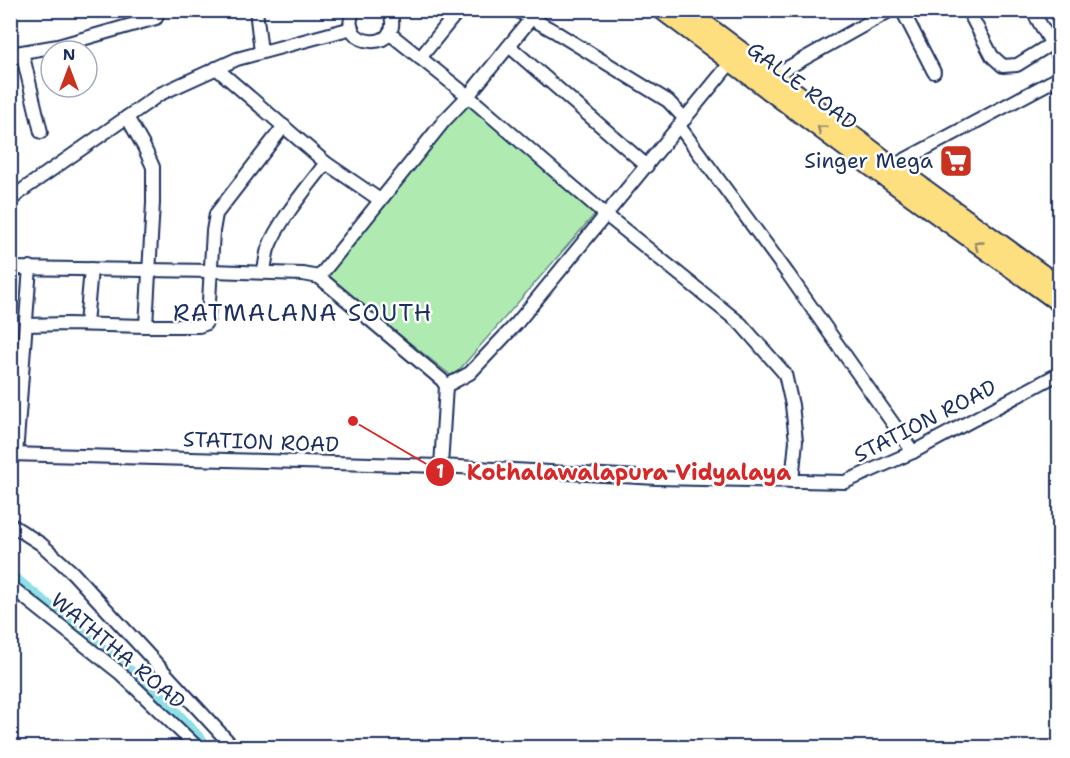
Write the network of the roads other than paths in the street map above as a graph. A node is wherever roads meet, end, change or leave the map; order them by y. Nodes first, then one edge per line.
1 (158, 10) edge
2 (256, 10) edge
3 (354, 10) edge
4 (389, 10) edge
5 (459, 10) edge
6 (516, 10) edge
7 (662, 10) edge
8 (686, 10) edge
9 (891, 10) edge
10 (902, 10) edge
11 (968, 10) edge
12 (1032, 10) edge
13 (535, 15) edge
14 (352, 28) junction
15 (389, 33) junction
16 (1051, 44) junction
17 (509, 46) junction
18 (261, 52) junction
19 (16, 53) edge
20 (420, 58) junction
21 (1059, 58) edge
22 (732, 61) junction
23 (216, 68) junction
24 (934, 72) dead end
25 (773, 76) junction
26 (1059, 76) edge
27 (468, 96) junction
28 (127, 117) junction
29 (682, 122) junction
30 (284, 126) junction
31 (41, 132) dead end
32 (326, 163) junction
33 (647, 166) junction
34 (893, 166) junction
35 (380, 200) junction
36 (10, 201) edge
37 (606, 215) junction
38 (30, 267) junction
39 (10, 268) edge
40 (91, 269) junction
41 (150, 270) junction
42 (212, 271) junction
43 (264, 273) junction
44 (318, 277) junction
45 (1059, 287) edge
46 (1059, 303) edge
47 (86, 324) junction
48 (26, 325) junction
49 (146, 326) junction
50 (1059, 373) edge
51 (446, 386) junction
52 (913, 452) junction
53 (13, 454) edge
54 (441, 466) junction
55 (792, 481) junction
56 (10, 524) edge
57 (10, 586) edge
58 (198, 747) edge
59 (234, 747) edge

1 - 19 street
2 - 18 street
3 - 14 street
4 - 15 street
5 - 20 street
6 - 13 street
7 - 22 highway, GALLE ROAD
8 - 25 highway, GALLE ROAD
9 - 25 street
10 - 24 street
11 - 16 street
12 - 16 street
13 - 17 street
13 - 29 street
14 - 15 street
14 - 18 street
15 - 20 street
16 - 21 street
17 - 27 street
17 - 33 street
18 - 23 street
19 - 31 street
20 - 27 street
22 - 29 street
46 -> 22 highway, GALLE ROAD
23 - 28 street
23 - 30 street
25 - 34 highway, GALLE ROAD
26 - 34 street
27 - 35 street
27 - 37 street
28 - 36 street
28 - 41 street
29 - 33 street
29 - 52 street
30 - 32 street
30 - 42 street
32 - 35 street
32 - 43 street
33 - 37 street
34 - 45 highway, GALLE ROAD
35 - 44 street
37 - 51 street
37 - 55 street
38 - 39 street
38 - 40 street
38 - 48 street
40 - 41 street
40 - 47 street
41 - 42 street
41 - 49 street
42 - 43 street
42 - 49 street
43 - 44 street
44 - 51 street
47 - 48 street
47 - 49 street
48 - 53 street
50 - 52 street, STATION ROAD
51 - 54 street
52 - 55 street, STATION ROAD
53 - 54 street, STATION ROAD
54 - 55 street, STATION ROAD
56 - 59 street
57 - 58 street, WATHTHA ROAD

